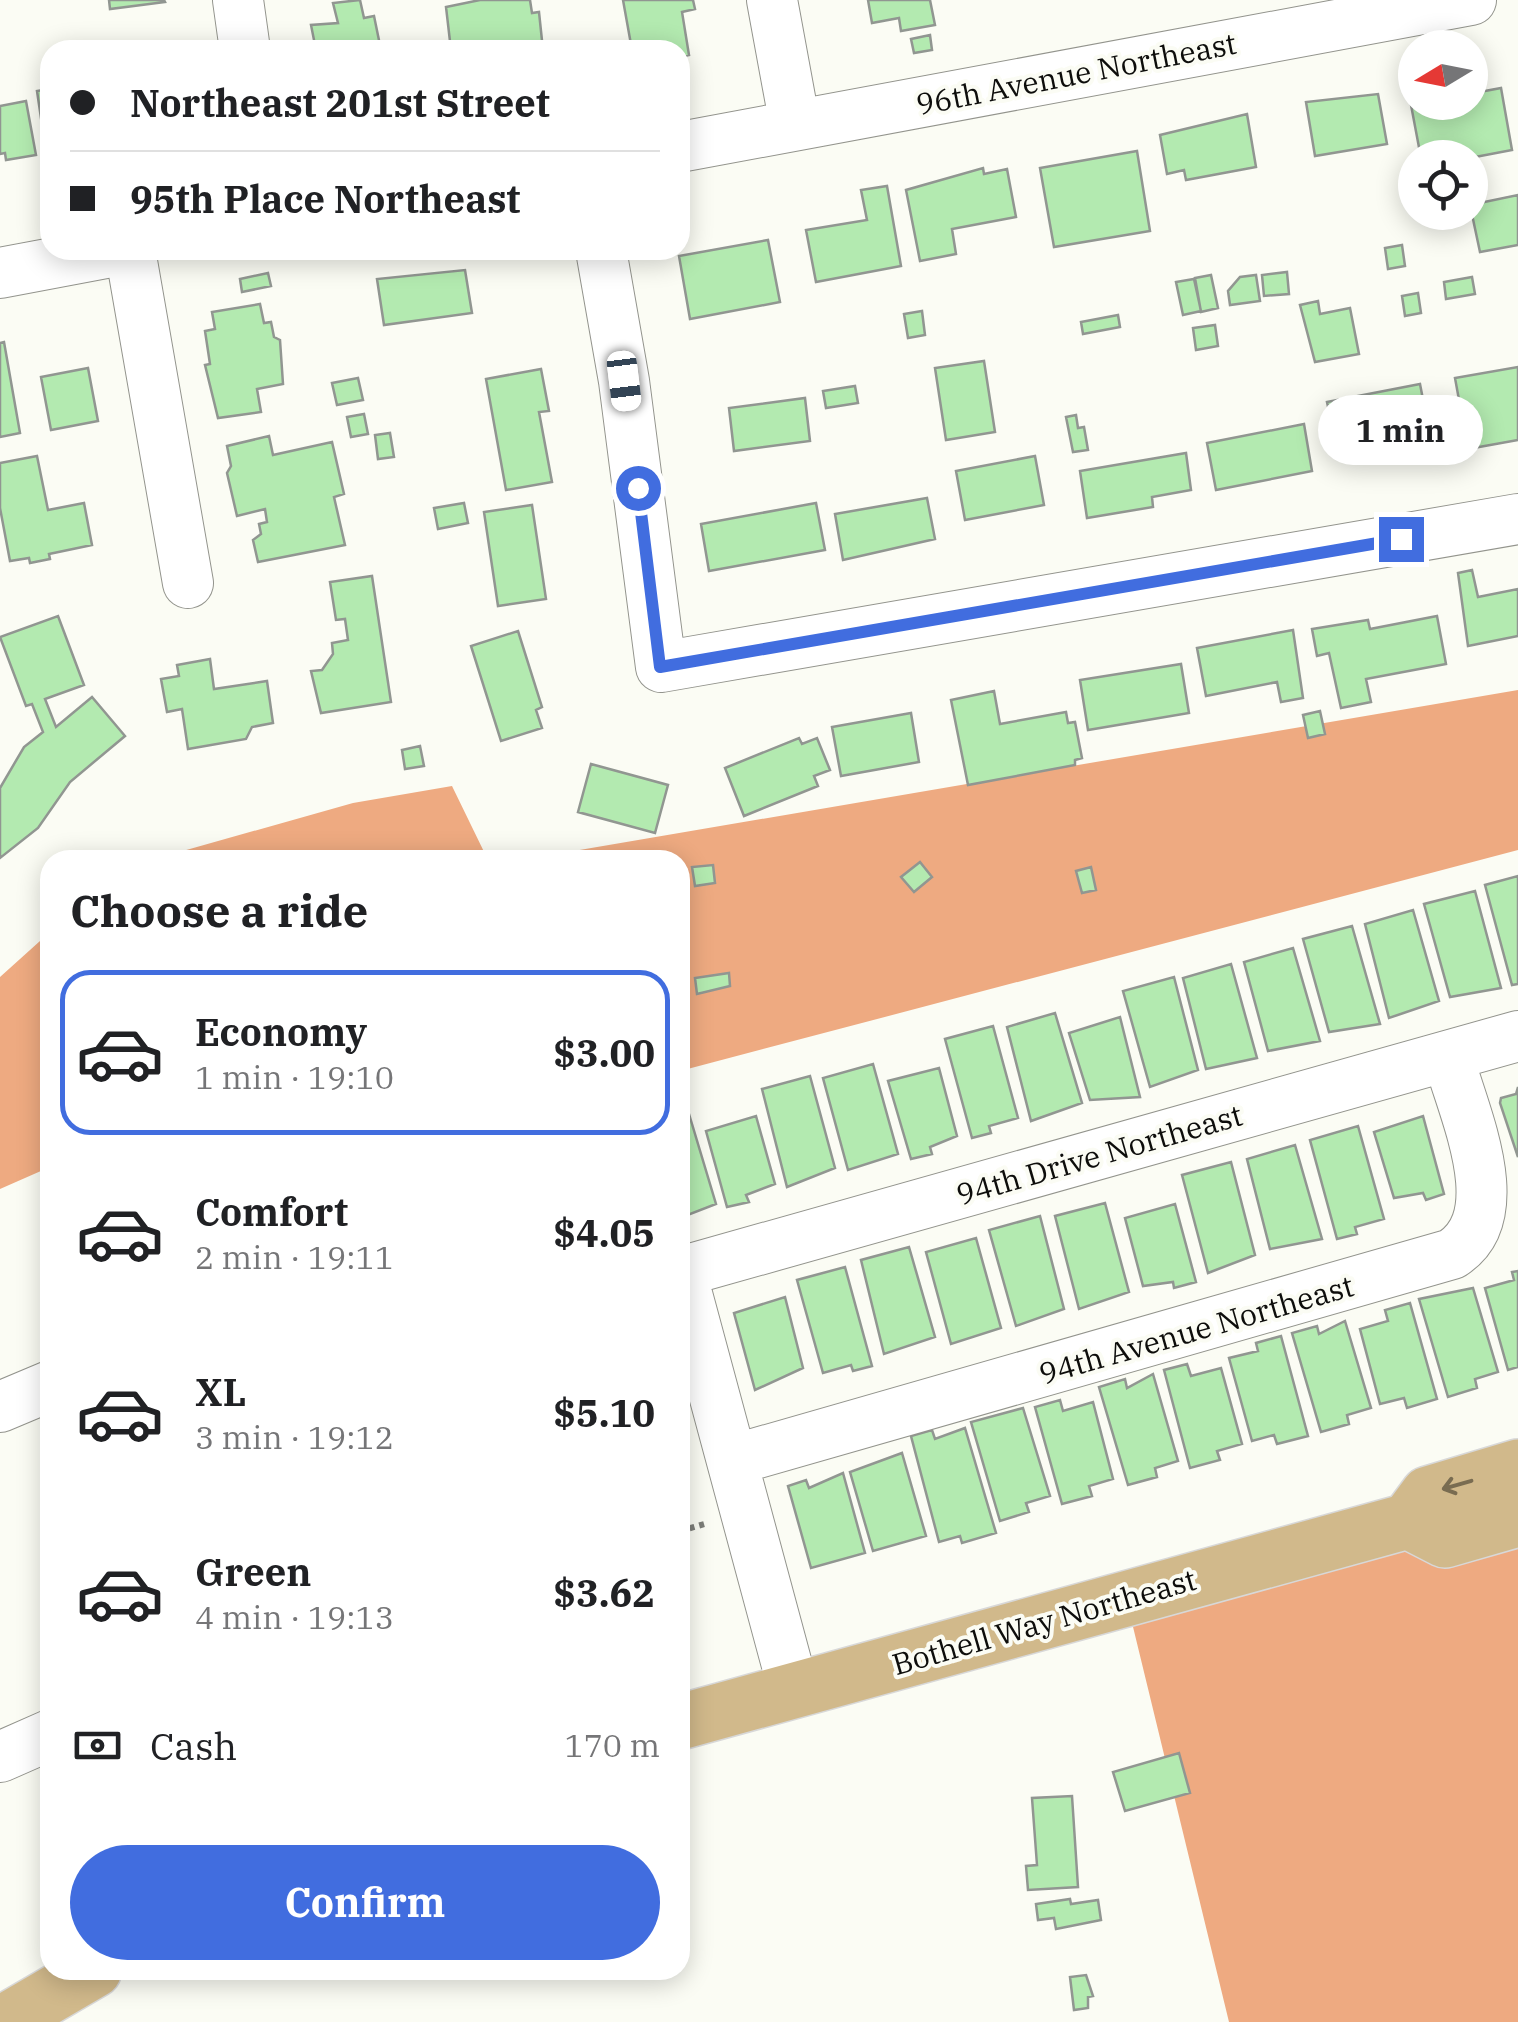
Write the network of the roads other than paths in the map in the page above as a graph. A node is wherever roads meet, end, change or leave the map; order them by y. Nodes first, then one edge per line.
1 (238, 0) edge
2 (772, 0) edge
3 (1472, 0) edge
4 (244, 40) edge
5 (795, 126) junction
6 (690, 144) edge
7 (67, 260) edge
8 (132, 260) edge
9 (603, 260) edge
10 (0, 272) edge
11 (1518, 519) edge
12 (188, 583) dead end
13 (1518, 1036) edge
14 (1448, 1056) junction
15 (690, 1269) edge
16 (690, 1308) edge
17 (40, 1390) edge
18 (0, 1407) edge
19 (732, 1460) junction
20 (1518, 1467) edge
21 (1518, 1520) edge
22 (1408, 1521) junction
23 (794, 1691) junction
24 (690, 1719) edge
25 (40, 1740) edge
26 (0, 1758) edge
27 (77, 1980) edge
28 (6, 2022) edge

1 - 4 street
2 - 5 street
3 - 5 street, 96th Avenue Northeast
5 - 6 street, 96th Avenue Northeast
7 - 10 street
8 - 12 street
9 - 11 street
13 - 14 street, 94th Drive Northeast
14 - 15 street, 94th Drive Northeast
14 - 19 street, 94th Avenue Northeast
16 - 19 street
17 - 18 street
19 - 23 street
20 -> 22 main road, Bothell Way Northeast
21 - 22 main road
22 - 23 main road, Bothell Way Northeast
23 - 24 main road, Bothell Way Northeast
25 - 26 street
27 - 28 main road

